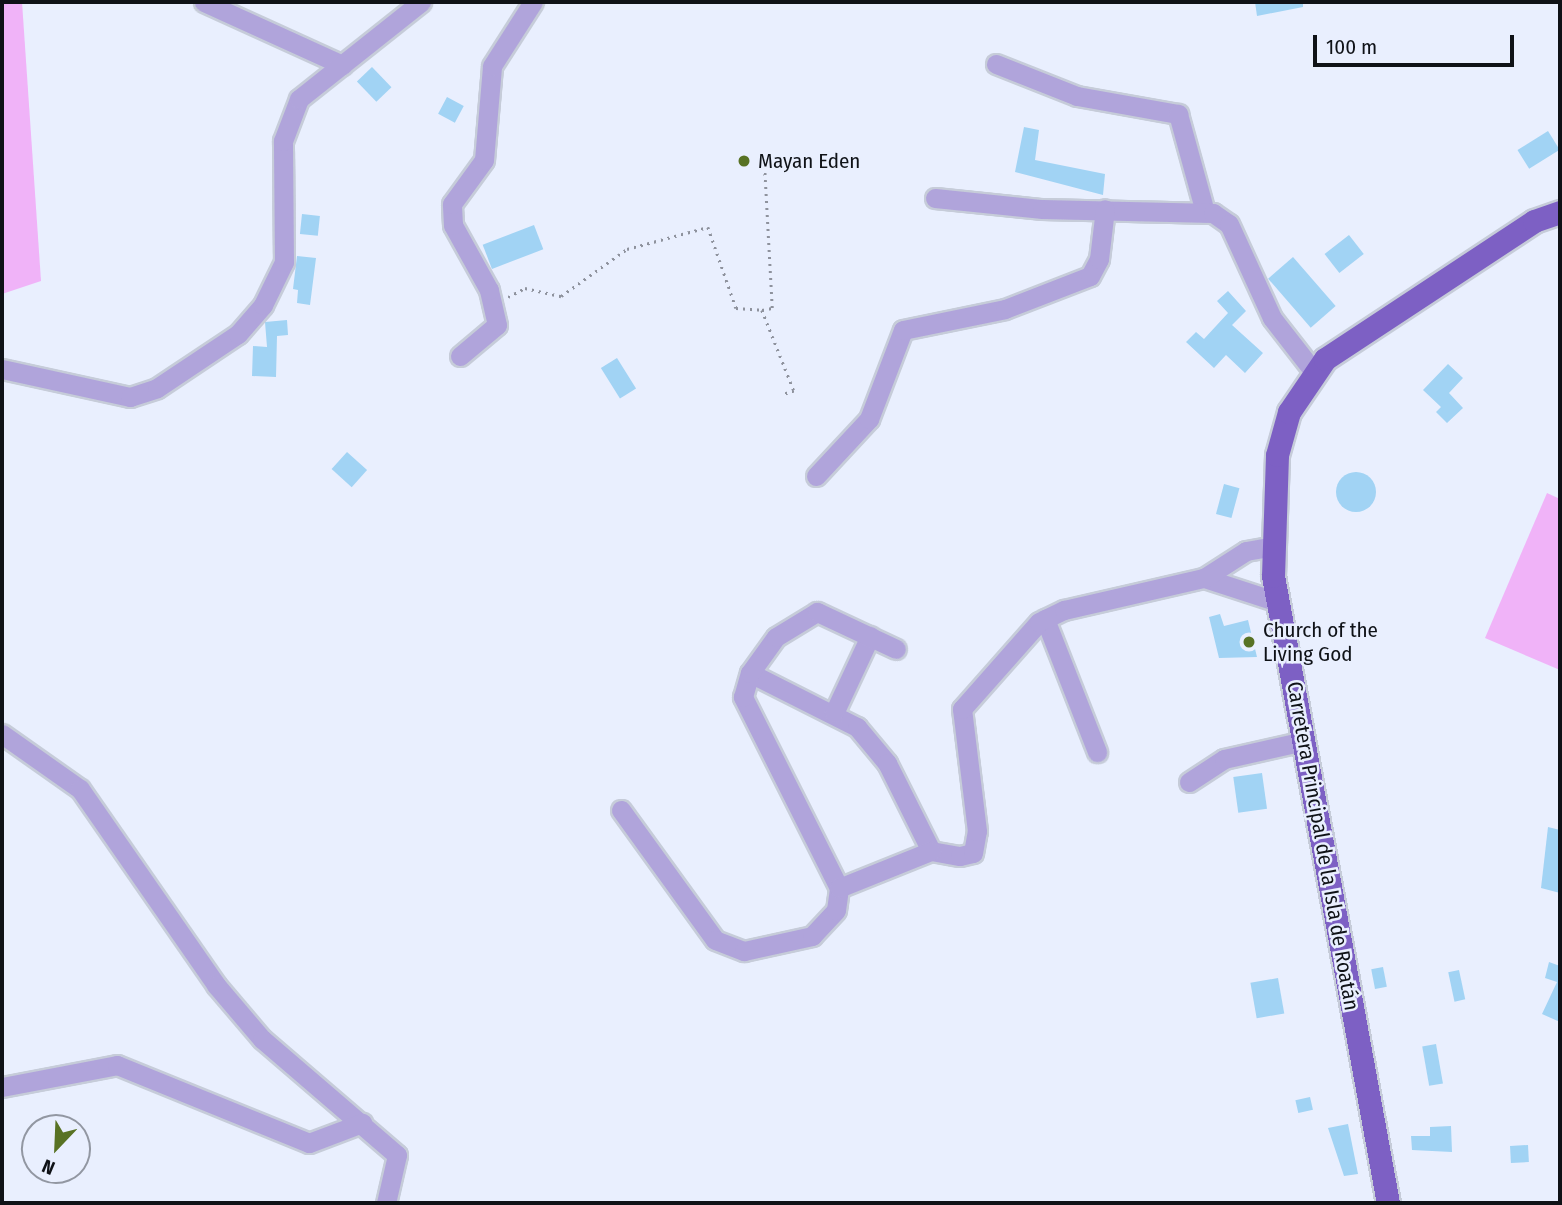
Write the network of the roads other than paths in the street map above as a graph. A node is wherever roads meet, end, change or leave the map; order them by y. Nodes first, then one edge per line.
1 (204, 2) edge
2 (421, 2) edge
3 (533, 2) edge
4 (996, 64) dead end
5 (342, 65) junction
6 (935, 198) dead end
7 (1105, 209) junction
8 (1205, 212) junction
9 (1560, 212) edge
10 (460, 356) dead end
11 (2, 369) edge
12 (1314, 372) junction
13 (816, 476) dead end
14 (1273, 546) junction
15 (1204, 578) junction
16 (1278, 602) junction
17 (1045, 619) junction
18 (870, 636) junction
19 (896, 649) dead end
20 (750, 673) junction
21 (834, 713) junction
22 (2, 734) edge
23 (1304, 741) junction
24 (1097, 752) dead end
25 (1189, 782) dead end
26 (621, 810) dead end
27 (930, 851) junction
28 (839, 888) junction
29 (2, 1087) edge
30 (362, 1123) junction
31 (387, 1203) edge
32 (1388, 1203) edge

1 - 5 street
2 - 5 street
3 - 10 street
4 - 8 street
5 - 11 street
6 - 7 street
7 - 8 street
7 - 13 street
8 - 12 street
9 - 12 main road, Carretera Principal de la Isla de Roatán
12 - 14 main road, Carretera Principal de la Isla de Roatán
14 - 15 street
14 - 16 main road, Carretera Principal de la Isla de Roatán
15 - 16 street
15 - 17 street
16 - 23 main road, Carretera Principal de la Isla de Roatán
17 - 24 street
17 - 27 street
18 - 19 street
18 - 20 street
18 - 21 street
20 - 21 street
20 - 28 street
21 - 27 street
22 - 30 street
23 - 25 street
23 - 32 main road, Carretera Principal de la Isla de Roatán
26 - 28 street
27 - 28 street
29 - 30 street
30 - 31 street

